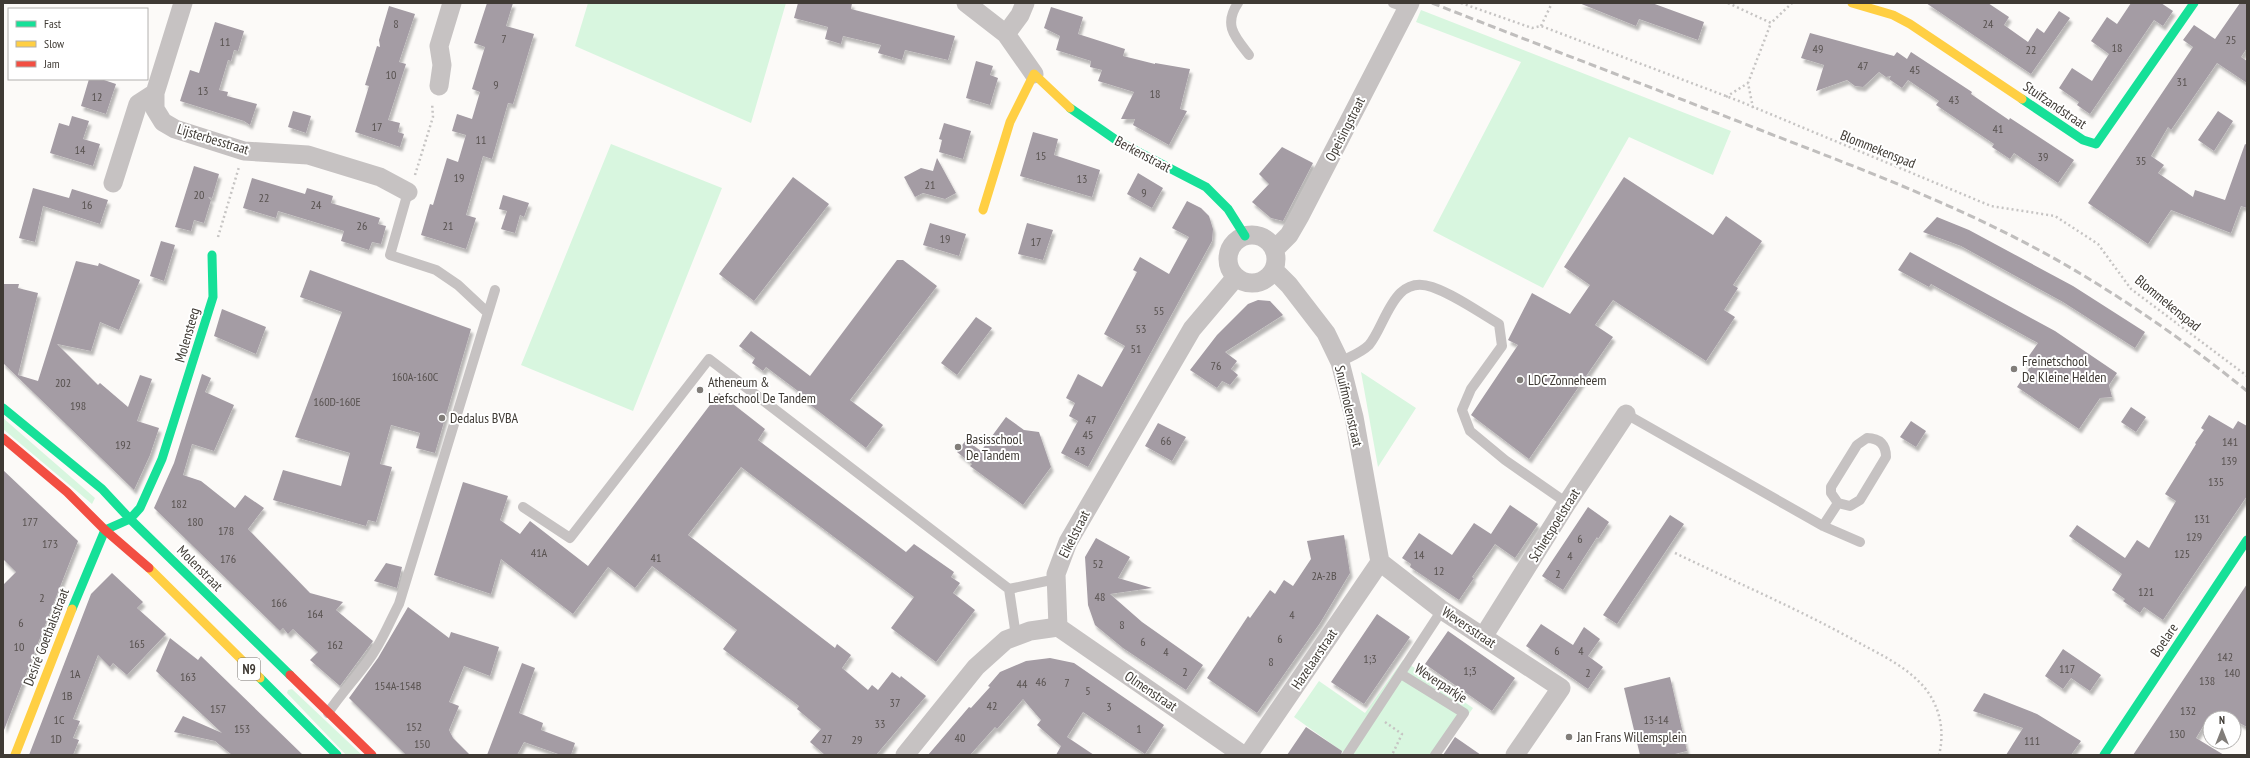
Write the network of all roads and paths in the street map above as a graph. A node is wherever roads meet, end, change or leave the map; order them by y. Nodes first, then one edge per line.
1 (183, 3) edge
2 (452, 3) edge
3 (966, 3) edge
4 (1025, 3) edge
5 (1238, 3) edge
6 (1461, 3) edge
7 (1552, 3) edge
8 (1728, 3) edge
9 (1792, 3) edge
10 (1852, 3) edge
11 (2194, 3) edge
12 (1403, 5) edge
13 (1771, 23) junction
14 (1541, 26) junction
15 (1006, 34) junction
16 (1248, 55) dead end
17 (1034, 74) junction
18 (1748, 83) junction
19 (439, 86) joint
20 (155, 93) junction
21 (1726, 97) junction
22 (1753, 108) junction
23 (244, 151) junction
24 (113, 183) dead end
25 (408, 192) junction
26 (983, 210) dead end
27 (1245, 236) junction
28 (1274, 250) junction
29 (212, 255) joint
30 (1274, 270) junction
31 (1236, 276) junction
32 (495, 290) dead end
33 (488, 313) junction
34 (1340, 362) junction
35 (2247, 376) edge
36 (3, 408) edge
37 (1626, 414) joint
38 (3, 438) edge
39 (1567, 503) junction
40 (1838, 504) junction
41 (524, 507) dead end
42 (130, 519) junction
43 (1824, 526) junction
44 (105, 530) junction
45 (2247, 540) edge
46 (1860, 542) dead end
47 (1674, 553) dead end
48 (1380, 562) junction
49 (1056, 579) junction
50 (1008, 588) junction
51 (1442, 610) junction
52 (1058, 627) junction
53 (1016, 636) junction
54 (1484, 637) junction
55 (1401, 674) junction
56 (328, 713) junction
57 (1374, 714) junction
58 (15, 755) edge
59 (337, 755) edge
60 (372, 755) edge
61 (905, 755) edge
62 (1243, 755) edge
63 (1248, 755) edge
64 (1347, 755) edge
65 (1392, 755) edge
66 (1435, 755) edge
67 (1514, 755) edge
68 (1939, 755) edge
69 (2104, 755) edge

1 - 20 street, Lijsterbesstraat
2 - 19 street
3 - 15 street, Berkenstraat
4 - 15 street
5 - 16 lane
6 - 14 path, Blommekenspad
7 - 14 path
8 - 13 path
9 - 13 path
10 - 11 street, Stuifzandstraat
12 - 28 street, Opeisingstraat
13 - 18 path
14 - 21 path, Blommekenspad
15 - 17 street, Berkenstraat
17 - 26 street
17 - 27 street, Berkenstraat
18 - 21 path
18 - 22 path
19 - 25 path
20 - 23 street, Lijsterbesstraat
20 - 24 street
21 - 22 path, Blommekenspad
22 - 35 path, Blommekenspad
23 - 25 street, Lijsterbesstraat
23 - 29 path
25 - 33 lane
27 - 28 street
27 - 31 street
28 - 30 street
29 - 42 street, Molensteeg
30 - 31 street
30 - 34 street, Snuifmolenstraat
31 - 49 street, Eikelstraat
32 - 33 lane
33 - 56 lane
34 - 39 lane
34 - 48 street, Snuifmolenstraat
36 - 42 street, Molenstraat / N9
37 - 39 street, Schietspoelstraat
37 - 43 lane
38 - 44 street, N9
39 - 54 street, Schietspoelstraat
40 - 40 lane
40 - 43 lane
41 - 50 lane
42 - 44 street
42 - 56 street, Molenstraat / N9
43 - 46 lane
44 - 58 street, Desiré Goethalsstraat
44 - 59 street, N9
45 - 69 street, Boelare
47 - 68 path
48 - 51 street, Weversstraat
48 - 63 street, Hazelaarstraat
49 - 50 lane
49 - 52 street, Eikelstraat
50 - 53 lane
51 - 54 street, Weversstraat
51 - 55 lane, Weverparkje
52 - 53 street
52 - 62 street, Olmenstraat
53 - 61 street
54 - 67 street, Weversstraat
55 - 57 lane, Weverparkje
55 - 66 lane, Weverparkje
56 - 60 street, Molenstraat / N9
57 - 64 lane, Weverparkje
57 - 65 path

